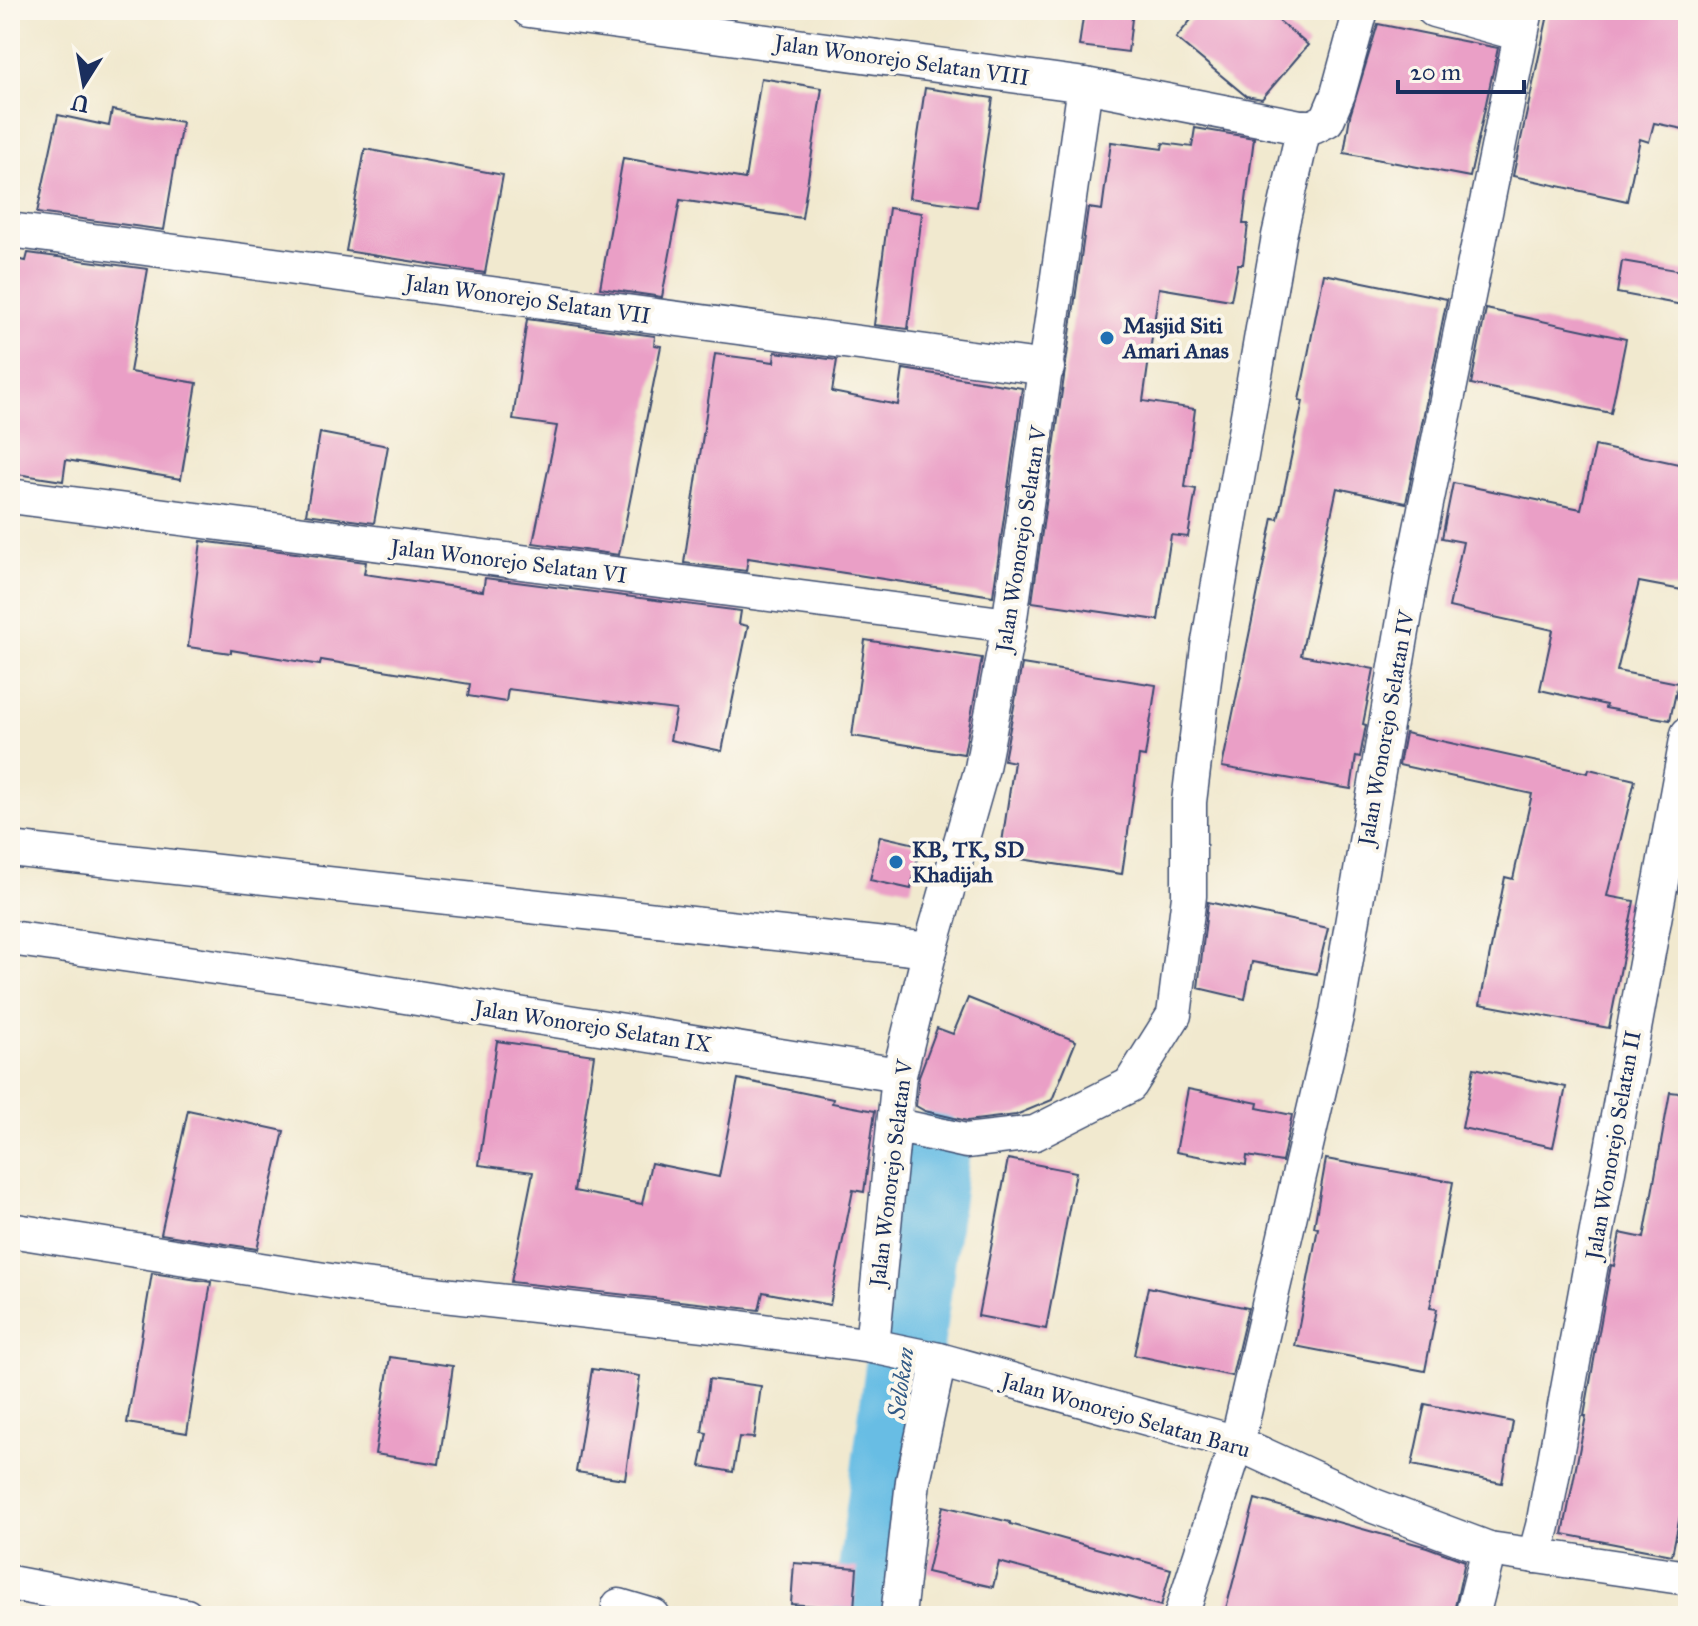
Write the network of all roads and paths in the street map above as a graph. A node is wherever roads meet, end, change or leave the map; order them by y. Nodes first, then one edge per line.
1 (529, 10) edge
2 (1361, 10) edge
3 (1434, 10) edge
4 (1523, 22) edge
5 (1085, 85) junction
6 (1302, 127) junction
7 (10, 230) edge
8 (1047, 368) junction
9 (10, 496) edge
10 (1009, 625) junction
11 (1688, 734) edge
12 (10, 849) edge
13 (10, 938) edge
14 (930, 950) junction
15 (899, 1075) junction
16 (894, 1125) junction
17 (10, 1230) edge
18 (879, 1348) junction
19 (930, 1358) junction
20 (1237, 1443) junction
21 (1489, 1549) junction
22 (1535, 1556) junction
23 (1688, 1578) edge
24 (10, 1583) edge
25 (619, 1606) dead end
26 (186, 1616) edge
27 (653, 1616) edge
28 (898, 1616) edge
29 (1181, 1616) edge
30 (1472, 1616) edge

1 - 5 street, Jalan Wonorejo Selatan VIII
2 - 6 street
3 - 4 street
4 - 20 street, Jalan Wonorejo Selatan IV
5 - 6 street
5 - 8 street, Jalan Wonorejo Selatan V
6 - 16 street
7 - 8 street, Jalan Wonorejo Selatan VII
8 - 10 street, Jalan Wonorejo Selatan V
9 - 10 street, Jalan Wonorejo Selatan VI
10 - 14 street, Jalan Wonorejo Selatan V
11 - 22 street, Jalan Wonorejo Selatan II
12 - 14 street
13 - 15 street, Jalan Wonorejo Selatan IX
14 - 15 street, Jalan Wonorejo Selatan V
15 - 16 street, Jalan Wonorejo Selatan V
16 - 18 street, Jalan Wonorejo Selatan V
17 - 18 street, Jalan Wonorejo Selatan Baru
18 - 19 street, Jalan Wonorejo Selatan Baru
19 - 20 street, Jalan Wonorejo Selatan Baru
19 - 28 street
20 - 21 street, Jalan Wonorejo Selatan Baru
20 - 29 street, Jalan Wonorejo Selatan IV
21 - 22 street, Jalan Wonorejo Selatan Baru
21 - 30 street
22 - 23 street, Jalan Wonorejo Selatan Baru
24 - 26 street
25 - 27 street

